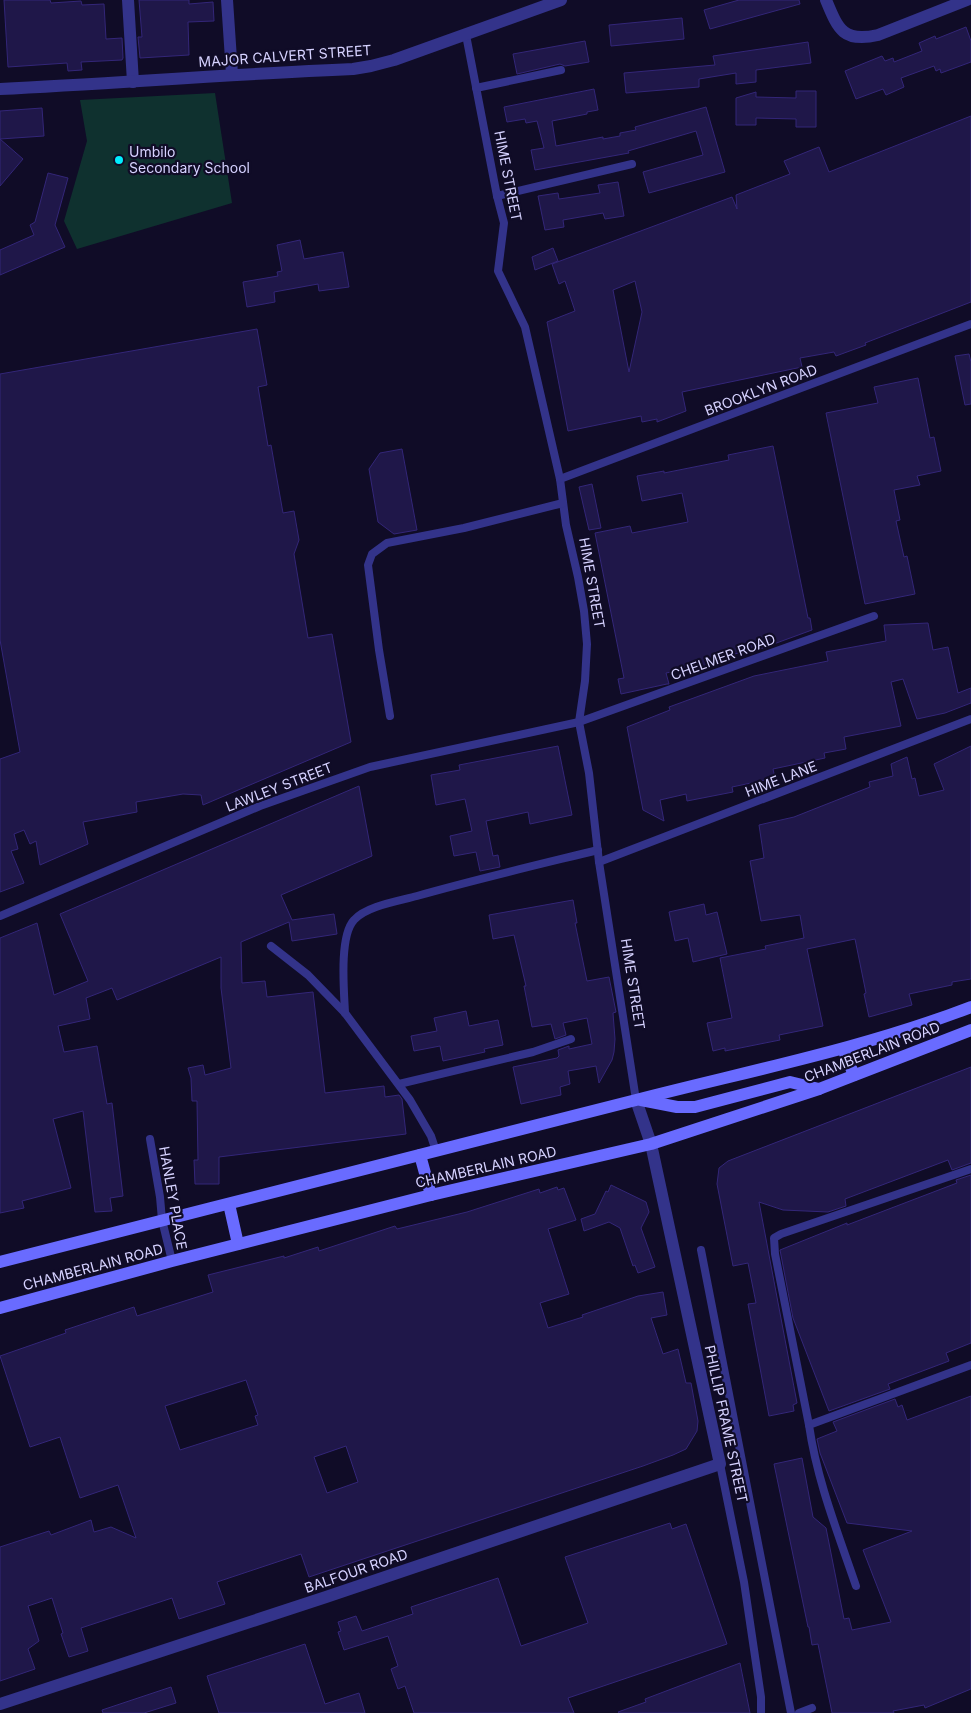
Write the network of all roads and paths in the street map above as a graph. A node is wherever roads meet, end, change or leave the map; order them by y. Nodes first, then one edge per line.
1 (128, 0) edge
2 (227, 0) edge
3 (561, 0) edge
4 (826, 0) edge
5 (967, 0) edge
6 (466, 35) junction
7 (561, 70) dead end
8 (232, 74) junction
9 (133, 82) junction
10 (0, 88) edge
11 (476, 88) junction
12 (632, 164) dead end
13 (497, 196) junction
14 (971, 324) edge
15 (560, 479) junction
16 (563, 504) junction
17 (874, 616) dead end
18 (390, 716) dead end
19 (971, 719) edge
20 (579, 722) junction
21 (598, 850) junction
22 (599, 862) junction
23 (0, 916) edge
24 (271, 946) dead end
25 (971, 1007) edge
26 (345, 1013) junction
27 (971, 1030) edge
28 (571, 1039) dead end
29 (844, 1049) junction
30 (854, 1075) junction
31 (399, 1084) junction
32 (819, 1089) junction
33 (636, 1100) junction
34 (150, 1139) dead end
35 (651, 1144) junction
36 (436, 1151) junction
37 (420, 1155) junction
38 (971, 1169) edge
39 (431, 1195) junction
40 (229, 1204) junction
41 (162, 1220) junction
42 (238, 1244) junction
43 (700, 1250) dead end
44 (172, 1261) junction
45 (0, 1262) edge
46 (0, 1308) edge
47 (971, 1365) edge
48 (809, 1425) junction
49 (720, 1464) junction
50 (856, 1586) dead end
51 (0, 1704) edge
52 (812, 1708) dead end
53 (760, 1713) edge
54 (791, 1713) edge
55 (799, 1713) edge

1 - 9 street
2 - 8 street
3 - 6 street, MAJOR CALVERT STREET
4 - 5 street
6 - 8 street, MAJOR CALVERT STREET
6 - 11 lane, HIME STREET
7 - 11 lane
8 - 9 street, MAJOR CALVERT STREET
9 - 10 street, MAJOR CALVERT STREET
11 - 13 lane, HIME STREET
12 - 13 lane
13 - 15 lane, HIME STREET
14 - 15 lane, BROOKLYN ROAD
15 - 16 lane, HIME STREET
16 - 18 lane
16 - 20 lane, HIME STREET
17 - 20 lane, CHELMER ROAD
19 - 22 lane, HIME LANE
20 - 21 lane, HIME STREET
20 - 23 lane, LAWLEY STREET
21 - 22 lane, HIME STREET
21 - 26 lane
22 - 33 lane, HIME STREET
24 - 26 lane
25 - 29 street, CHAMBERLAIN ROAD
26 - 31 lane
27 - 30 street, CHAMBERLAIN ROAD
28 - 31 lane
29 - 30 street
29 - 33 street, CHAMBERLAIN ROAD
30 - 32 street, CHAMBERLAIN ROAD
31 - 36 lane
32 - 33 street
32 - 35 street, CHAMBERLAIN ROAD
33 - 35 street, HIME STREET
33 - 36 street, CHAMBERLAIN ROAD
34 - 41 lane, HANLEY PLACE
35 - 39 street, CHAMBERLAIN ROAD
35 - 49 street, PHILLIP FRAME STREET
36 - 37 street, CHAMBERLAIN ROAD
37 - 39 street
37 - 40 street, CHAMBERLAIN ROAD
38 - 48 lane
39 - 42 street, CHAMBERLAIN ROAD
40 - 41 street, CHAMBERLAIN ROAD
40 - 42 street
41 - 44 lane, HANLEY PLACE
41 - 45 street, CHAMBERLAIN ROAD
42 - 44 street, CHAMBERLAIN ROAD
43 - 54 lane
44 - 46 street, CHAMBERLAIN ROAD
47 - 48 lane
48 - 50 lane
49 - 51 street, BALFOUR ROAD
49 - 53 lane, PHILLIP FRAME STREET
52 - 55 lane

